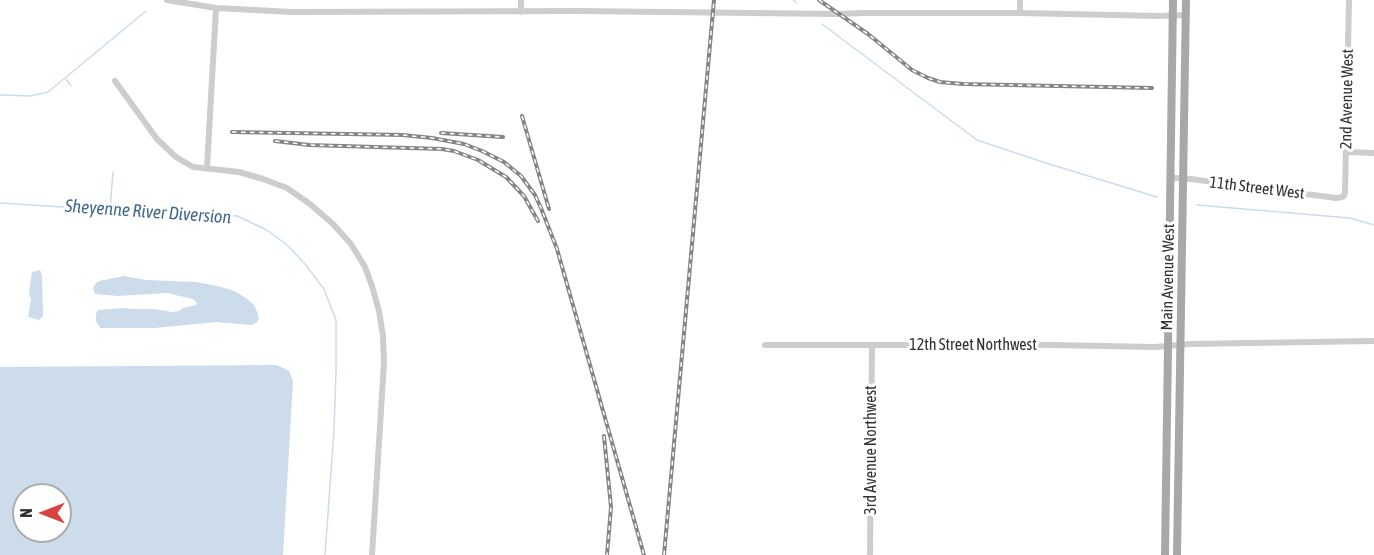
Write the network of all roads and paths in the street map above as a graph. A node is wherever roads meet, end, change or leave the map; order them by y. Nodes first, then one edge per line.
1 (167, 0) edge
2 (521, 0) edge
3 (1020, 0) edge
4 (1173, 0) edge
5 (1186, 0) edge
6 (1349, 0) edge
7 (216, 8) junction
8 (520, 12) junction
9 (1020, 13) junction
10 (1173, 15) junction
11 (1186, 15) junction
12 (116, 81) dead end
13 (1346, 152) junction
14 (1374, 153) edge
15 (207, 168) junction
16 (1171, 178) junction
17 (1183, 178) junction
18 (1343, 197) joint
19 (1374, 341) edge
20 (765, 345) dead end
21 (872, 345) junction
22 (1180, 345) junction
23 (1169, 346) junction
24 (372, 555) edge
25 (870, 555) edge
26 (1165, 555) edge
27 (1177, 555) edge

1 - 7 street
2 - 8 street
3 - 9 street
4 - 10 main road, Main Avenue West
5 - 11 main road, Main Avenue West
6 - 13 street, 2nd Avenue West
7 - 8 street
7 - 15 street
8 - 9 street
9 - 10 street
10 - 11 street
10 - 16 main road, Main Avenue West
11 - 17 main road, Main Avenue West
12 - 15 street
13 - 14 street
13 - 18 street, 2nd Avenue West
15 - 24 street
16 - 17 street, 11th Street West
16 - 23 main road, Main Avenue West
17 - 18 street, 11th Street West
17 - 22 main road, Main Avenue West
19 - 22 street, 12th Street Northwest
20 - 21 street, 12th Street Northwest
21 - 23 street, 12th Street Northwest
21 - 25 street, 3rd Avenue Northwest
22 - 23 street, 12th Street Northwest
22 - 27 main road, Main Avenue West
23 - 26 main road, Main Avenue West

